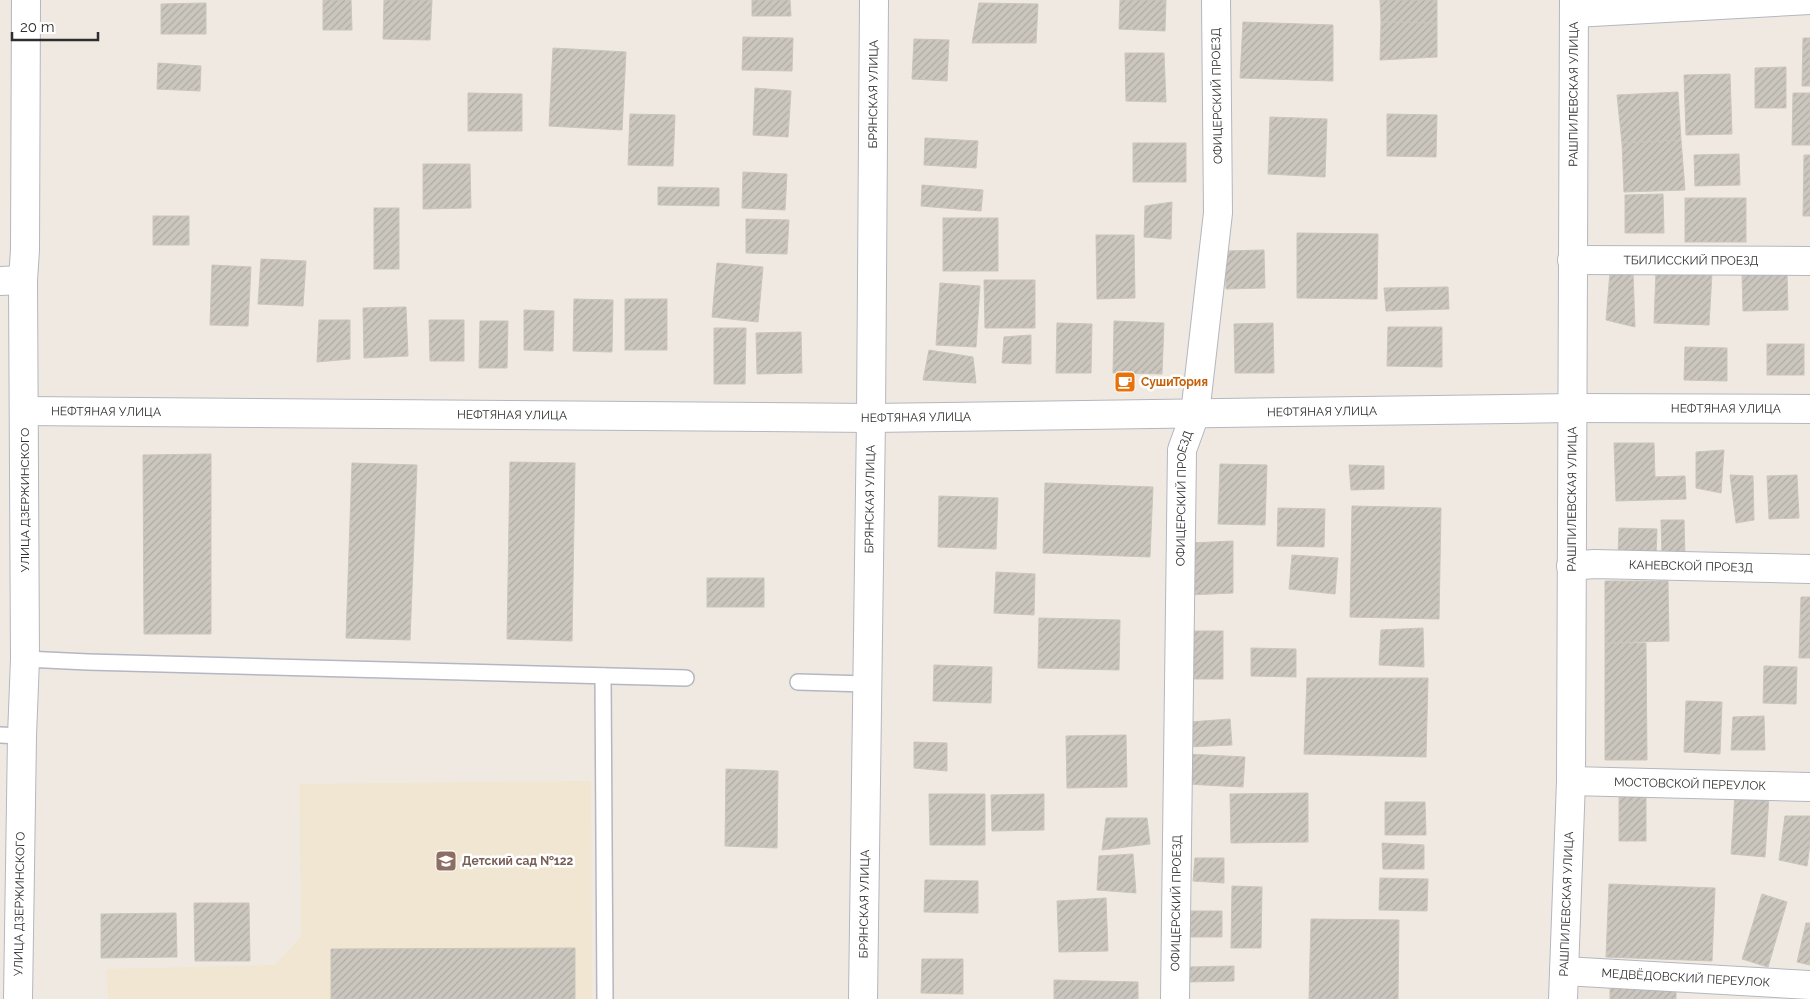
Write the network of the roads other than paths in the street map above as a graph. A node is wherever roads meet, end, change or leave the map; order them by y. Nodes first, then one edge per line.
1 (26, 0) edge
2 (874, 0) edge
3 (1216, 0) edge
4 (1810, 0) edge
5 (1574, 6) edge
6 (1572, 260) junction
7 (1810, 261) edge
8 (12, 280) edge
9 (1572, 408) junction
10 (1810, 409) edge
11 (24, 411) junction
12 (1195, 414) junction
13 (871, 418) junction
14 (1571, 566) junction
15 (1810, 569) edge
16 (25, 659) junction
17 (603, 676) junction
18 (686, 678) dead end
19 (798, 682) dead end
20 (866, 684) junction
21 (11, 736) edge
22 (1570, 781) junction
23 (1810, 787) edge
24 (1564, 971) junction
25 (1810, 985) edge
26 (18, 999) edge
27 (606, 999) edge
28 (863, 999) edge
29 (1175, 999) edge
30 (1563, 999) edge

1 - 8 street, УЛИЦА ДЗЕРЖИНСКОГО
2 - 13 street, БРЯНСКАЯ УЛИЦА
3 - 12 street, ОФИЦЕРСКИЙ ПРОЕЗД
4 - 5 street
5 - 6 street, РАШПИЛЕВСКАЯ УЛИЦА
6 - 7 street, ТБИЛИССКИЙ ПРОЕЗД
6 - 9 street, РАШПИЛЕВСКАЯ УЛИЦА
8 - 11 street, УЛИЦА ДЗЕРЖИНСКОГО
9 - 10 street, НЕФТЯНАЯ УЛИЦА
9 - 12 street, НЕФТЯНАЯ УЛИЦА
9 - 14 street, РАШПИЛЕВСКАЯ УЛИЦА
11 - 13 street, НЕФТЯНАЯ УЛИЦА
11 - 16 street, УЛИЦА ДЗЕРЖИНСКОГО
12 - 13 street, НЕФТЯНАЯ УЛИЦА
12 - 29 street, ОФИЦЕРСКИЙ ПРОЕЗД
13 - 20 street, БРЯНСКАЯ УЛИЦА
14 - 15 street, КАНЕВСКОЙ ПРОЕЗД
14 - 22 street, РАШПИЛЕВСКАЯ УЛИЦА
16 - 17 lane
16 - 21 street, УЛИЦА ДЗЕРЖИНСКОГО
17 - 18 lane
17 - 27 lane
19 - 20 lane
20 - 28 street, БРЯНСКАЯ УЛИЦА
21 - 26 street, УЛИЦА ДЗЕРЖИНСКОГО
22 - 23 street, МОСТОВСКОЙ ПЕРЕУЛОК
22 - 24 street, РАШПИЛЕВСКАЯ УЛИЦА
24 - 25 street, МЕДВЁДОВСКИЙ ПЕРЕУЛОК
24 - 30 street, РАШПИЛЕВСКАЯ УЛИЦА

